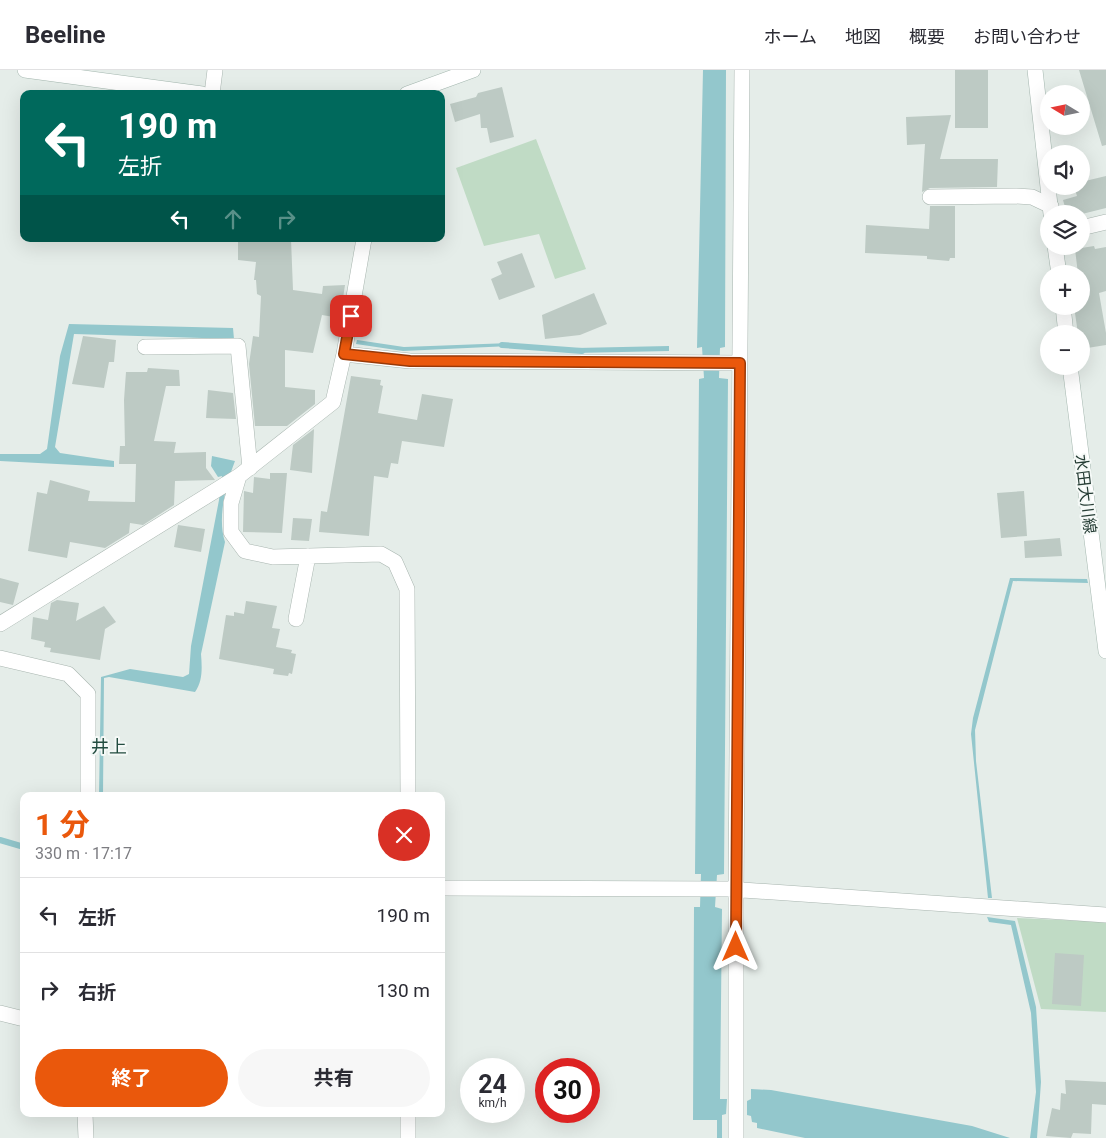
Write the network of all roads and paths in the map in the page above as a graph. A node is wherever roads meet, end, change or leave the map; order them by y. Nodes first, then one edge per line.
1 (25, 70) edge
2 (215, 70) edge
3 (473, 70) edge
4 (742, 70) edge
5 (1034, 70) edge
6 (172, 90) edge
7 (212, 90) edge
8 (418, 90) edge
9 (930, 197) dead end
10 (1043, 205) edge
11 (1050, 205) edge
12 (1106, 222) edge
13 (1090, 226) edge
14 (363, 242) edge
15 (145, 347) dead end
16 (344, 354) junction
17 (736, 363) junction
18 (1071, 375) edge
19 (245, 472) junction
20 (308, 556) junction
21 (1103, 597) edge
22 (296, 619) dead end
23 (0, 624) edge
24 (1106, 651) edge
25 (0, 658) edge
26 (88, 792) edge
27 (408, 792) edge
28 (445, 888) edge
29 (732, 889) junction
30 (1106, 915) edge
31 (0, 1013) edge
32 (20, 1018) edge
33 (85, 1117) edge
34 (408, 1117) edge
35 (86, 1138) edge
36 (408, 1138) edge
37 (736, 1138) edge

1 - 6 street
2 - 7 street
3 - 8 street
4 - 17 street
5 - 11 street
9 - 10 street
12 - 13 street
14 - 16 street
15 - 19 street
16 - 17 street
16 - 19 street
17 - 29 street
18 - 21 street, 水田大川線
19 - 20 street
19 - 23 street
20 - 22 street
20 - 27 street
21 - 24 street, 水田大川線
25 - 26 street
28 - 29 street
29 - 30 street
29 - 37 street
31 - 32 street
33 - 35 street
34 - 36 street

